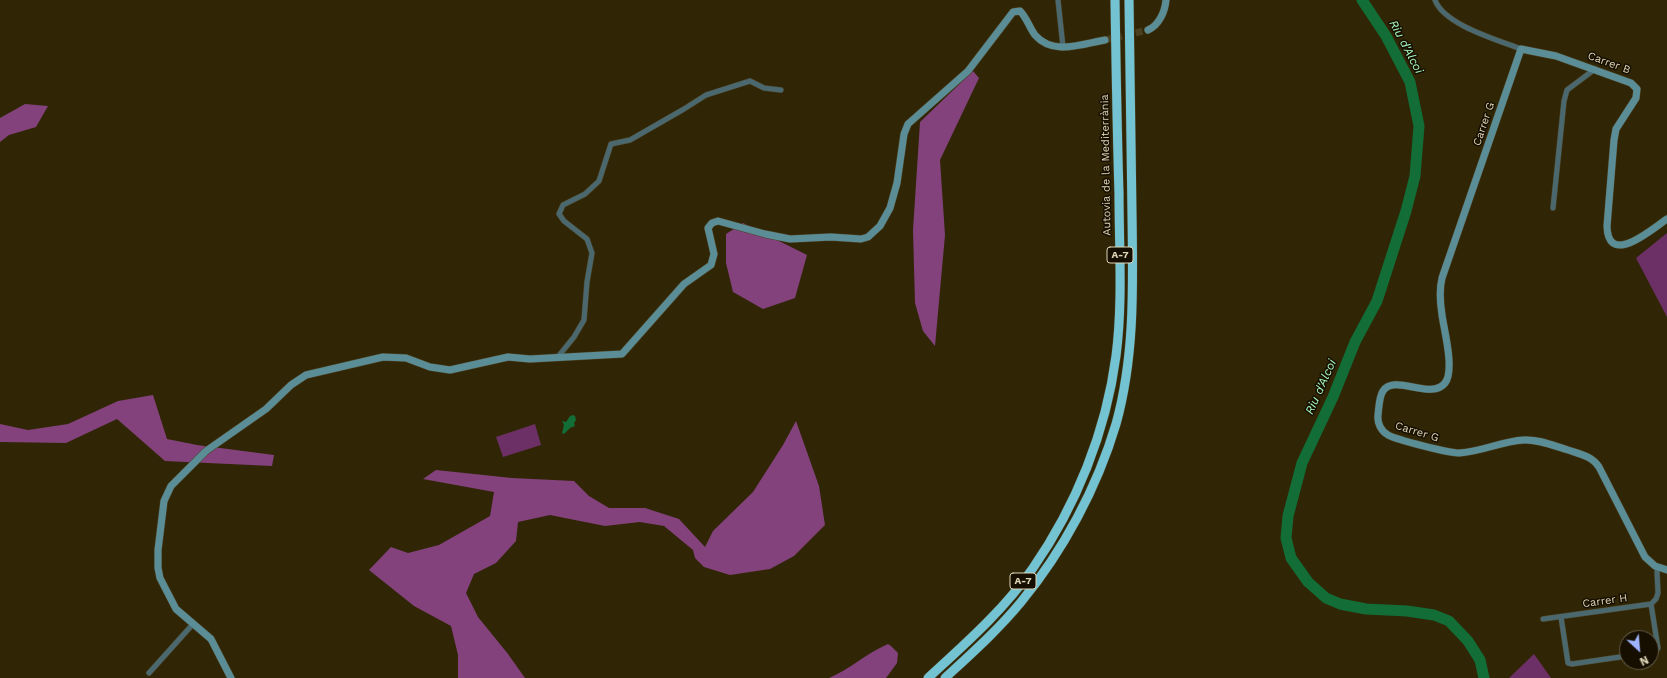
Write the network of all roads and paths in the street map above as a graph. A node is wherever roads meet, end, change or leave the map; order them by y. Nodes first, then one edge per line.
1 (1058, 0) edge
2 (1116, 0) edge
3 (1129, 0) edge
4 (1166, 0) edge
5 (1435, 0) edge
6 (1148, 30) tunnel mouth
7 (1105, 40) tunnel mouth
8 (1063, 48) junction
9 (1520, 49) junction
10 (1595, 69) junction
11 (781, 90) dead end
12 (1553, 208) dead end
13 (1667, 219) edge
14 (557, 358) junction
15 (1658, 568) junction
16 (1667, 570) edge
17 (1651, 604) junction
18 (1561, 617) junction
19 (1543, 619) dead end
20 (193, 624) junction
21 (1655, 630) edge
22 (1619, 657) edge
23 (149, 673) dead end
24 (231, 678) edge
25 (928, 678) edge
26 (945, 678) edge

1 - 8 street
2 - 25 highway, Autovia de la Mediterrània / A-7
3 - 26 highway, A-7
4 - 6 street
5 - 9 street, Carrer B
7 - 8 street
8 - 14 street
9 - 10 street, Carrer B
9 - 15 street, Carrer G
10 - 12 street
10 - 13 street, Carrer B
11 - 14 street
14 - 20 street
15 - 16 street, Carrer G
15 - 17 street
17 - 18 street, Carrer H
17 - 21 street
18 - 19 street, Carrer H
18 - 22 street
20 - 23 street
20 - 24 street

